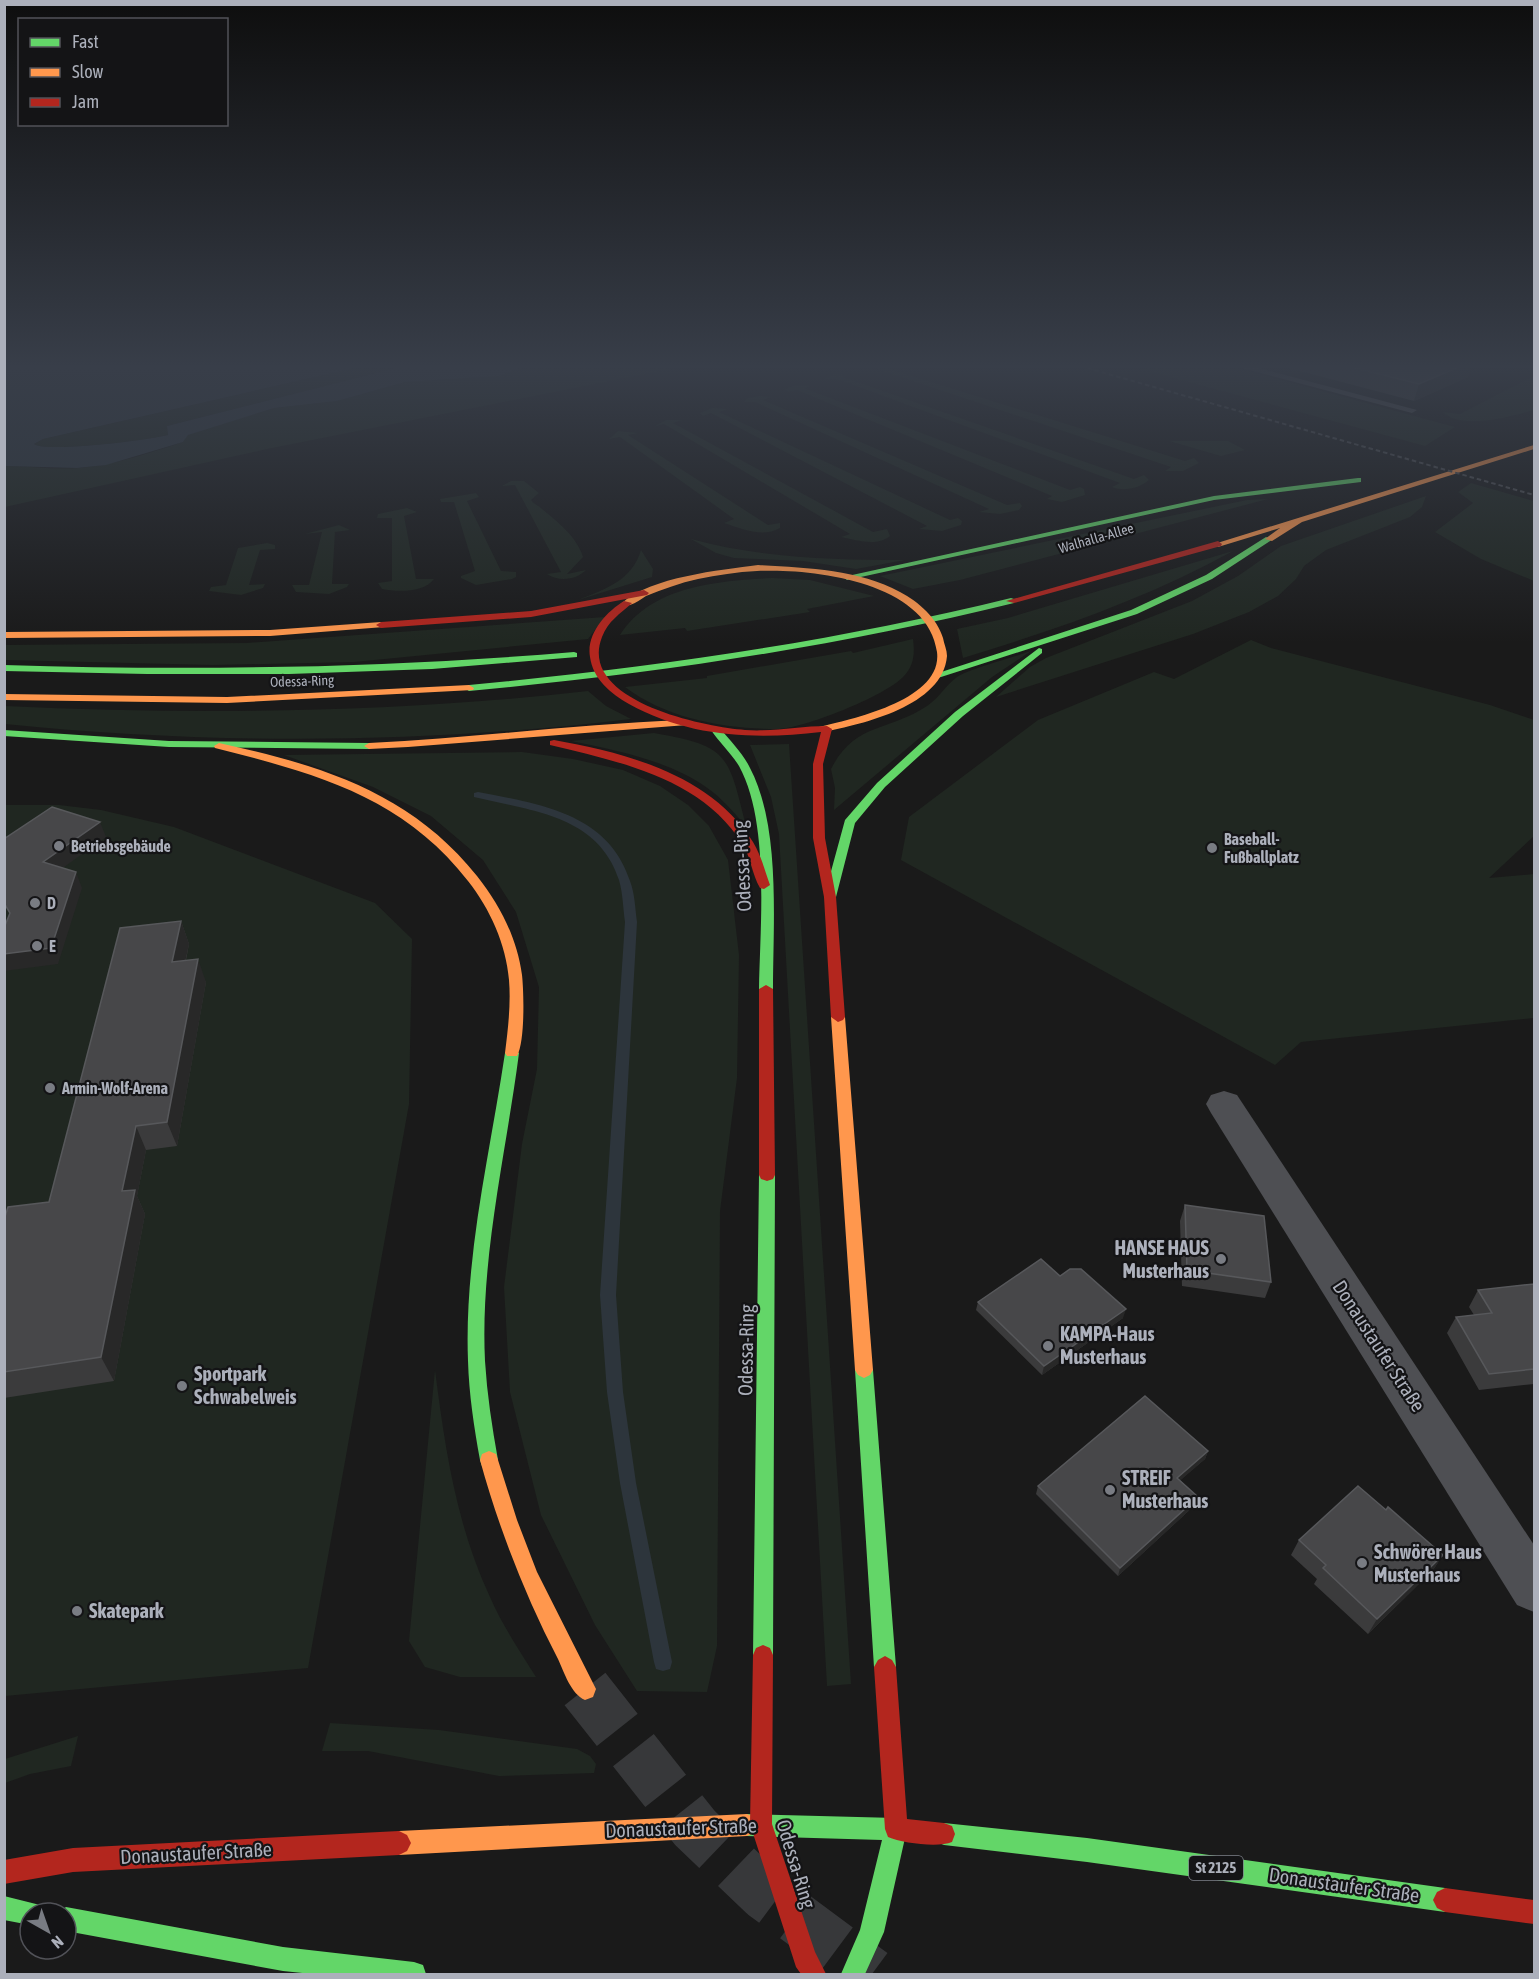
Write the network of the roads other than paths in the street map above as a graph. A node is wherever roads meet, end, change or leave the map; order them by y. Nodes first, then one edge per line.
1 (1497, 458) edge
2 (1267, 506) dead end
3 (1299, 520) junction
4 (847, 577) junction
5 (644, 593) junction
6 (928, 599) dead end
7 (888, 607) dead end
8 (4, 634) edge
9 (1054, 639) junction
10 (610, 651) dead end
11 (4, 668) edge
12 (937, 675) junction
13 (4, 697) edge
14 (683, 723) junction
15 (826, 729) junction
16 (716, 730) junction
17 (4, 733) edge
18 (513, 738) junction
19 (219, 746) junction
20 (764, 885) junction
21 (831, 897) junction
22 (1224, 1104) dead end
23 (1534, 1588) edge
24 (585, 1689) tunnel mouth
25 (761, 1824) junction
26 (896, 1829) junction
27 (4, 1872) edge
28 (1534, 1912) edge
29 (78, 1921) edge
30 (414, 1974) edge
31 (814, 1974) edge
32 (853, 1974) edge

1 - 3 main road
2 - 4 main road
3 - 9 main road
3 - 13 main road, Odessa-Ring
4 - 5 main road
4 - 12 main road
5 - 8 main road
5 - 14 main road
6 - 7 main road
9 - 12 main road
9 - 21 main road
10 - 11 main road, Odessa-Ring
12 - 15 main road
14 - 16 main road
14 - 18 main road
15 - 16 main road
15 - 21 main road
16 - 20 main road, Odessa-Ring
17 - 19 main road
18 - 19 main road
18 - 20 main road
19 - 24 main road
20 - 25 main road, Odessa-Ring
21 - 26 main road
22 - 23 street, Donaustaufer Straße
25 - 26 main road, Donaustaufer Straße / St 2125
25 - 27 main road, Donaustaufer Straße / St 2125
25 - 31 main road, Odessa-Ring
26 - 28 main road, Donaustaufer Straße / St 2125
26 - 32 main road
29 - 30 main road

